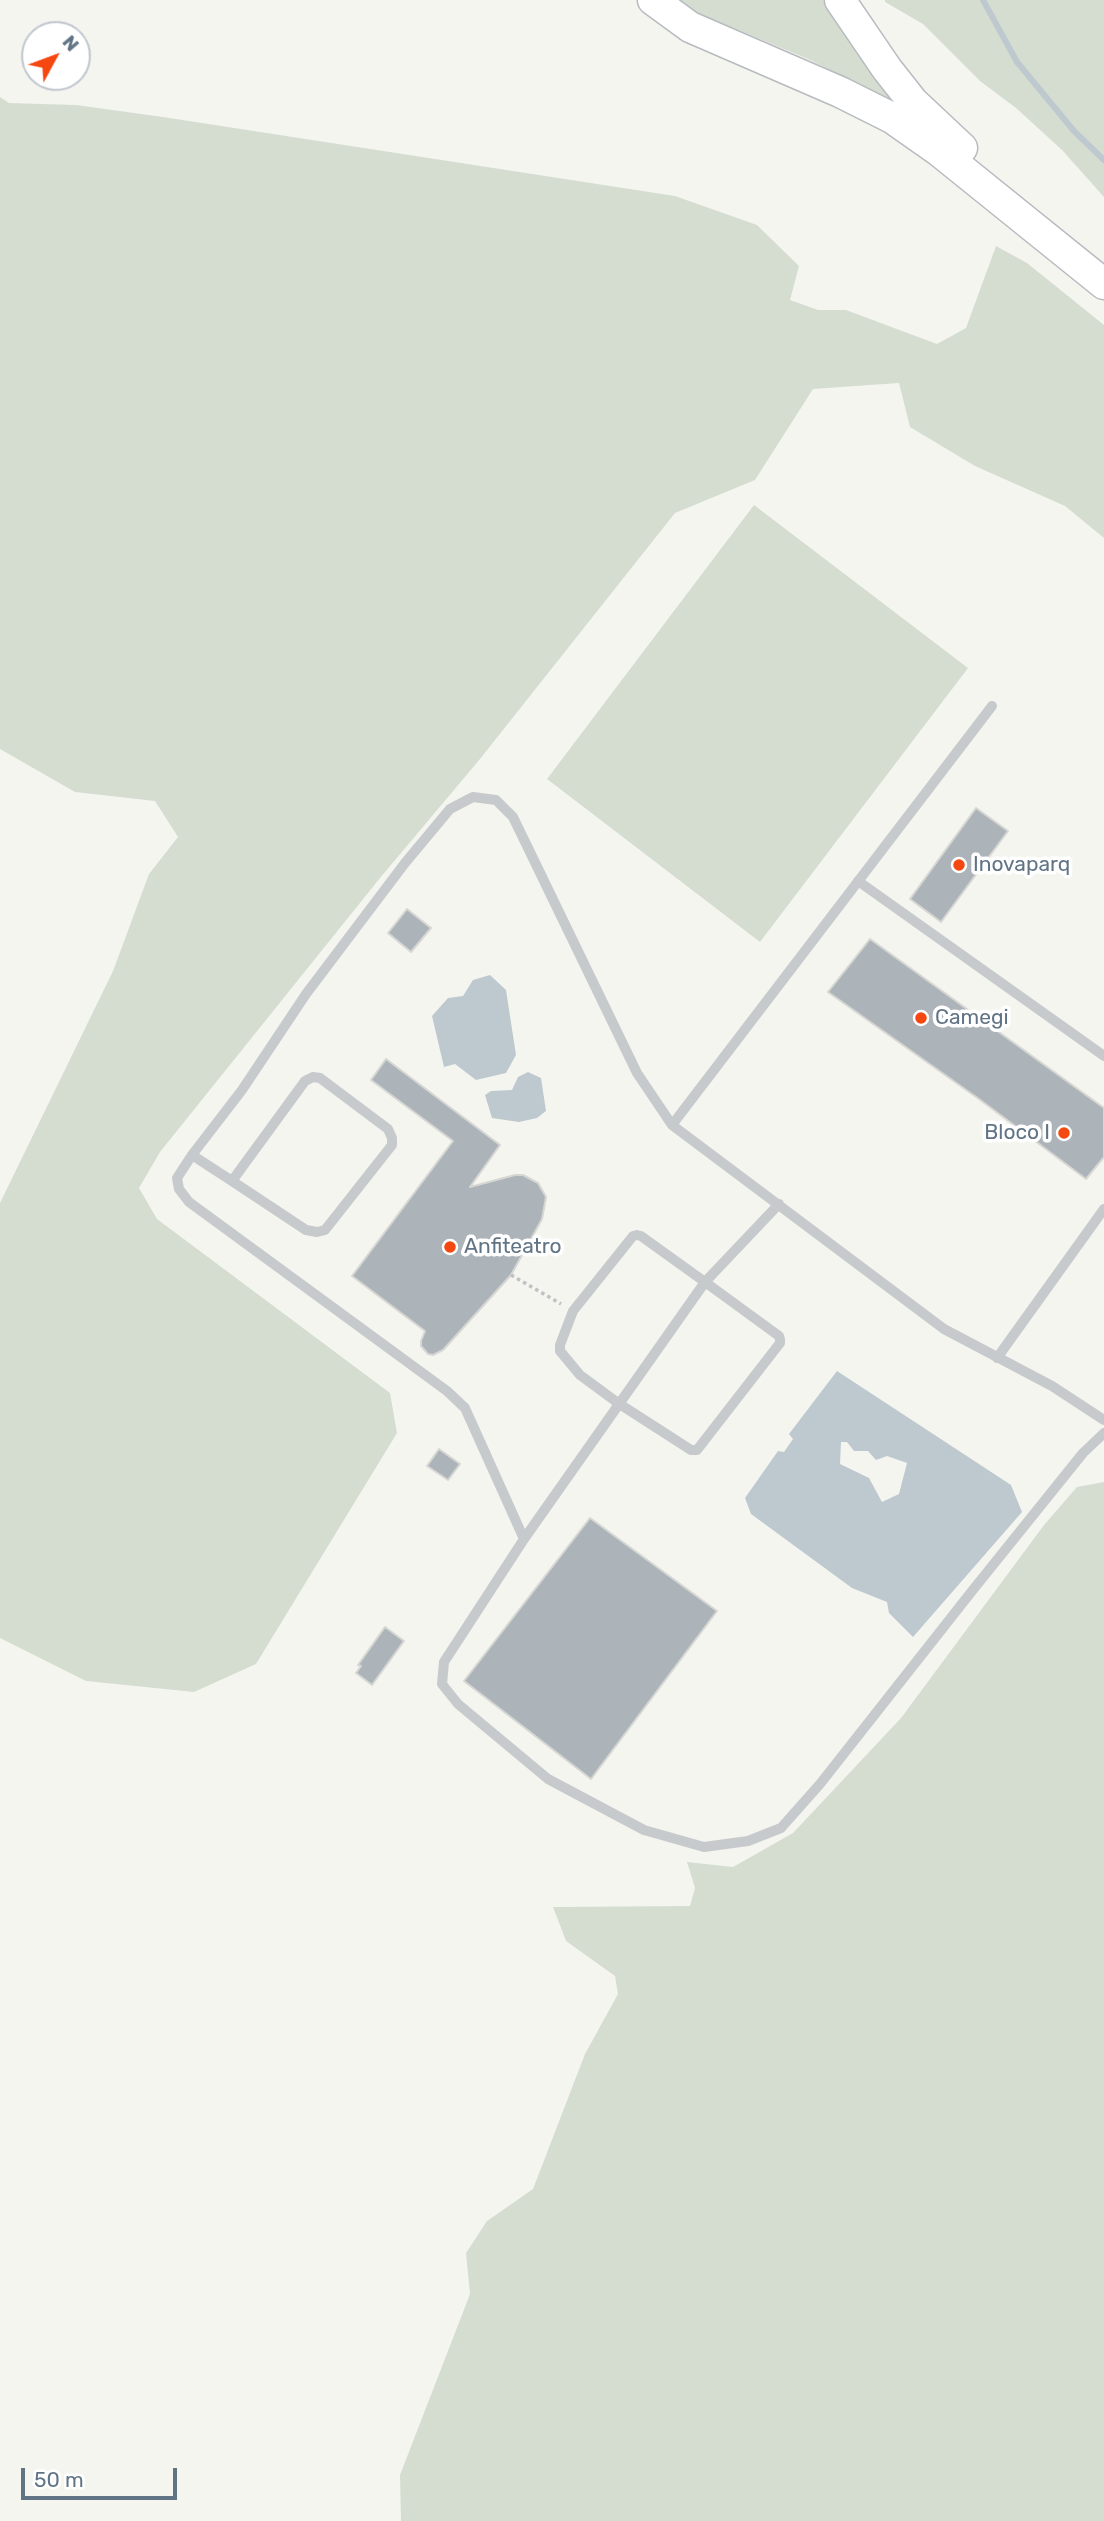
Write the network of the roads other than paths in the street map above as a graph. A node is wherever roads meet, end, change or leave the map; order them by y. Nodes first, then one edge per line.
1 (653, 0) edge
2 (841, 0) edge
3 (1104, 263) edge
4 (1104, 284) edge
5 (992, 706) dead end
6 (858, 881) junction
7 (1104, 1056) edge
8 (672, 1125) junction
9 (192, 1155) junction
10 (232, 1181) junction
11 (779, 1204) junction
12 (1104, 1209) edge
13 (705, 1282) junction
14 (997, 1358) junction
15 (618, 1402) junction
16 (1104, 1420) edge
17 (1104, 1433) edge
18 (524, 1539) junction

1 - 4 main road
2 - 3 main road
5 - 6 lane
6 - 7 lane
6 - 8 lane
8 - 9 lane
8 - 11 lane
9 - 10 lane
9 - 18 lane
10 - 10 lane
11 - 13 lane
11 - 14 lane
12 - 14 lane
13 - 15 lane
13 - 15 lane
13 - 15 lane
14 - 16 lane
15 - 18 lane
17 - 18 lane

